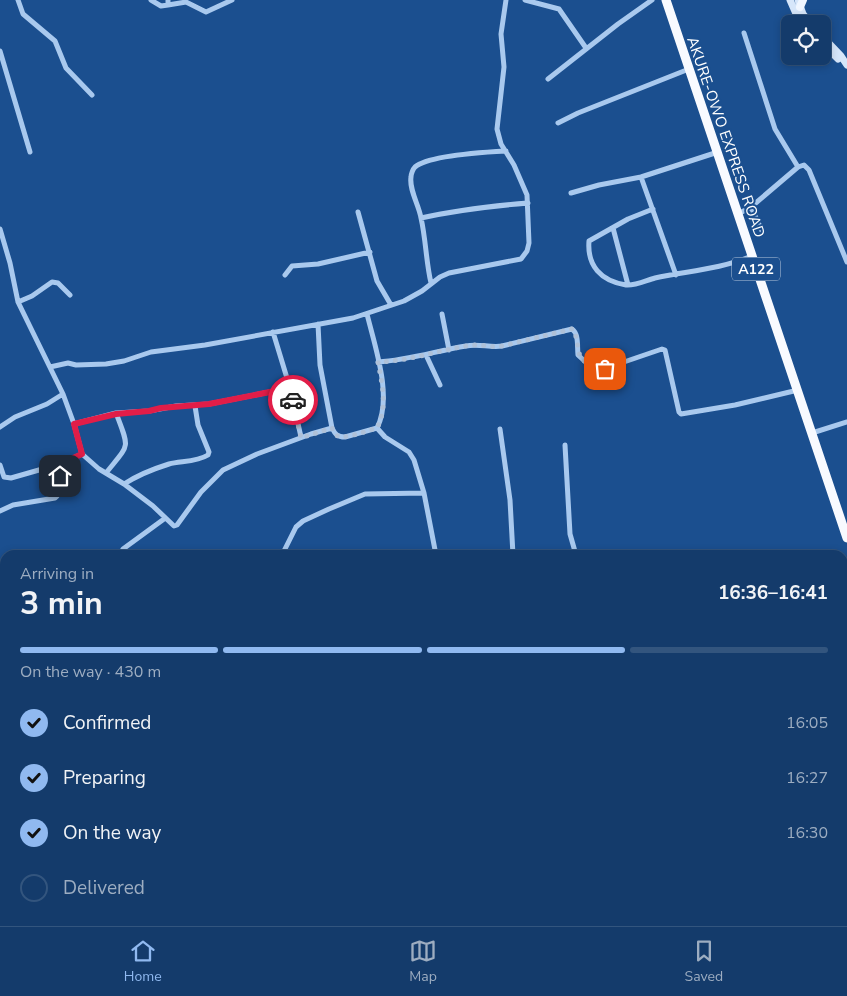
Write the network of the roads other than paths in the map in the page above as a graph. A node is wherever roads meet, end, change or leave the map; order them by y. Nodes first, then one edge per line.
1 (18, 0) edge
2 (151, 0) edge
3 (232, 0) edge
4 (506, 0) edge
5 (524, 0) edge
6 (652, 0) edge
7 (666, 0) edge
8 (790, 0) edge
9 (801, 2) edge
10 (168, 3) edge
11 (797, 15) edge
12 (807, 15) edge
13 (744, 33) dead end
14 (831, 45) edge
15 (586, 48) junction
16 (0, 51) edge
17 (831, 53) edge
18 (846, 64) edge
19 (689, 69) junction
20 (548, 79) dead end
21 (92, 95) dead end
22 (558, 124) dead end
23 (506, 151) junction
24 (30, 152) dead end
25 (718, 152) junction
26 (798, 167) junction
27 (641, 177) junction
28 (571, 193) dead end
29 (528, 204) junction
30 (750, 207) junction
31 (653, 210) junction
32 (358, 212) dead end
33 (738, 214) junction
34 (421, 218) junction
35 (613, 228) junction
36 (0, 230) edge
37 (762, 231) dead end
38 (370, 252) junction
39 (752, 256) junction
40 (847, 262) edge
41 (285, 275) dead end
42 (676, 275) junction
43 (431, 283) junction
44 (628, 285) junction
45 (70, 295) dead end
46 (18, 302) junction
47 (391, 305) junction
48 (367, 314) junction
49 (442, 314) dead end
50 (318, 324) junction
51 (273, 332) junction
52 (449, 350) junction
53 (426, 355) junction
54 (378, 362) junction
55 (50, 367) junction
56 (440, 385) dead end
57 (290, 388) junction
58 (798, 390) junction
59 (63, 394) junction
60 (195, 406) junction
61 (116, 414) junction
62 (847, 422) edge
63 (74, 424) junction
64 (0, 427) edge
65 (332, 428) junction
66 (377, 428) junction
67 (500, 429) dead end
68 (812, 433) junction
69 (301, 438) junction
70 (564, 445) dead end
71 (82, 454) junction
72 (60, 464) junction
73 (0, 465) edge
74 (106, 474) junction
75 (124, 484) junction
76 (424, 493) junction
77 (0, 511) edge
78 (164, 519) junction
79 (847, 538) edge
80 (123, 549) dead end
81 (284, 550) edge
82 (435, 550) edge
83 (513, 550) edge
84 (575, 550) edge

1 - 21 street
2 - 10 street
3 - 10 street
4 - 23 street
5 - 15 street
6 - 15 street
7 - 19 highway, AKURE-OWO EXPRESS ROAD / A122
8 - 11 main road
9 - 12 main road
13 - 26 street
14 - 18 main road
15 - 20 street
16 - 24 street
17 - 18 main road
19 - 22 street
19 - 25 highway, AKURE-OWO EXPRESS ROAD / A122
23 - 29 street
23 - 34 street
25 - 27 street
25 - 33 highway, AKURE-OWO EXPRESS ROAD / A122
26 - 30 street
26 - 40 street
27 - 28 street
27 - 31 street
29 - 34 street
29 - 43 street
30 - 33 street
30 - 37 street
31 - 35 street
31 - 42 street
32 - 38 street
33 - 39 highway, AKURE-OWO EXPRESS ROAD / A122
34 - 43 street
35 - 44 street
35 - 44 street
36 - 46 street
38 - 41 street
38 - 47 street
39 - 42 street
39 - 58 highway, AKURE-OWO EXPRESS ROAD / A122
42 - 44 street
43 - 47 street
45 - 46 street
46 - 55 street
47 - 48 street
48 - 50 street
48 - 54 street
49 - 52 street
50 - 51 street
50 - 65 street
51 - 55 street
51 - 57 street
52 - 53 street
52 - 58 street
53 - 54 street
53 - 56 street
54 - 66 street
55 - 59 street
57 - 60 street
57 - 69 street
58 - 68 highway, AKURE-OWO EXPRESS ROAD / A122
59 - 63 street
59 - 64 street
60 - 61 street
60 - 75 street
61 - 63 street
61 - 74 street
62 - 68 street
63 - 71 street
65 - 66 street
65 - 69 street
66 - 76 street
67 - 83 street
68 - 79 highway, AKURE-OWO EXPRESS ROAD / A122
69 - 78 street
70 - 84 street
71 - 72 street
71 - 74 street
72 - 73 street
72 - 77 street
74 - 75 street
75 - 78 street
76 - 81 street
76 - 82 street
78 - 80 street

